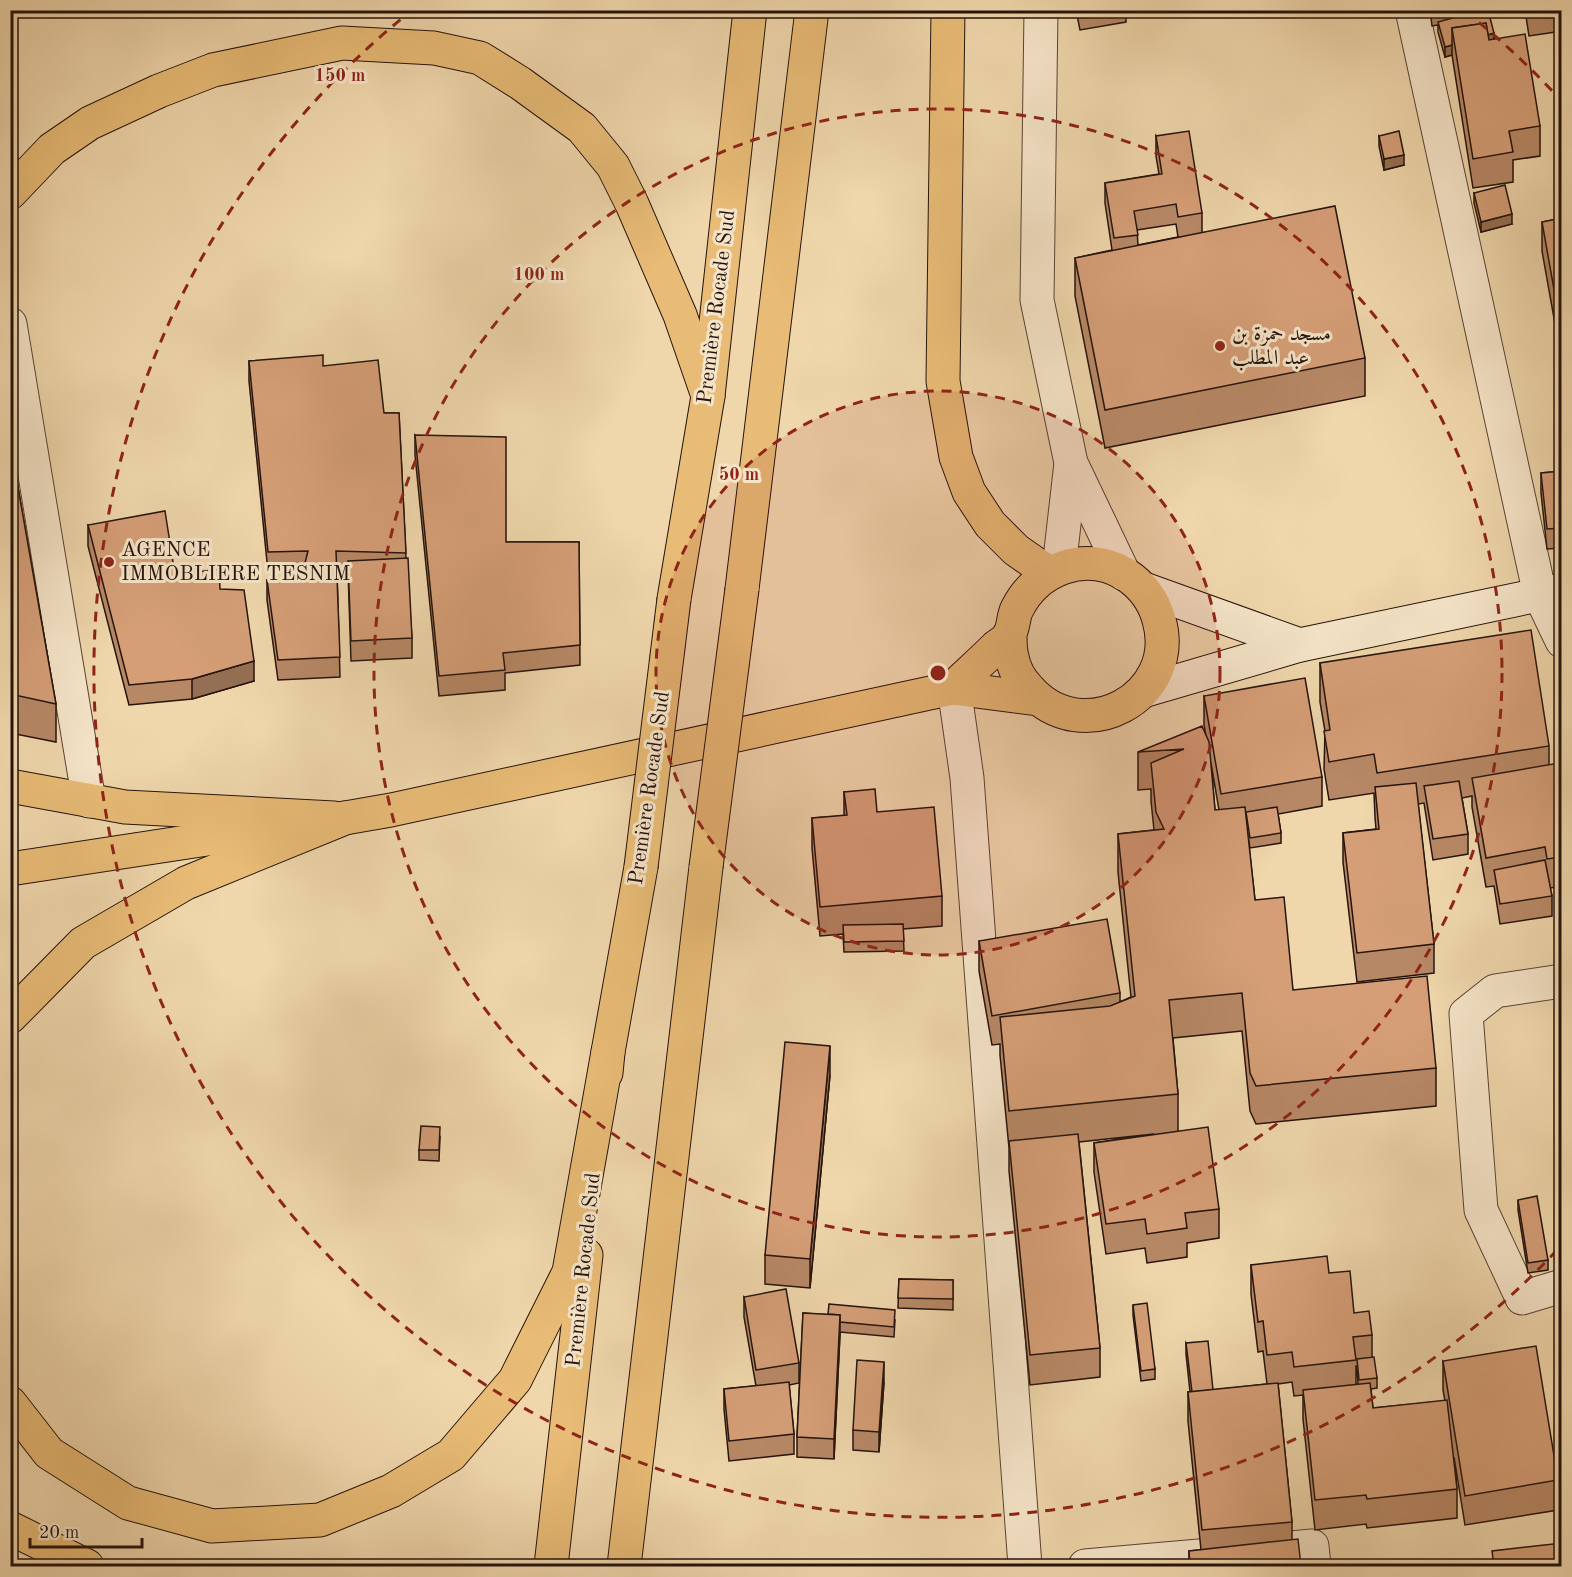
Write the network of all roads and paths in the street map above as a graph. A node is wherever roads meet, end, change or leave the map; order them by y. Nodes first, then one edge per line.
1 (750, 10) edge
2 (813, 10) edge
3 (948, 10) edge
4 (1041, 10) edge
5 (1412, 10) edge
6 (10, 192) edge
7 (10, 324) edge
8 (708, 396) junction
9 (1071, 463) junction
10 (1054, 571) junction
11 (1134, 582) junction
12 (1551, 593) edge
13 (1010, 635) junction
14 (1562, 641) edge
15 (1300, 645) junction
16 (953, 688) junction
17 (1143, 691) junction
18 (1038, 699) junction
19 (10, 786) edge
20 (88, 801) junction
21 (345, 818) junction
22 (10, 869) edge
23 (1562, 981) edge
24 (10, 1017) edge
25 (608, 1052) junction
26 (1562, 1286) edge
27 (10, 1403) edge
28 (10, 1431) edge
29 (49, 1453) junction
30 (10, 1528) edge
31 (87, 1566) edge
32 (551, 1566) edge
33 (624, 1566) edge
34 (1025, 1566) edge
35 (1085, 1566) edge
36 (1314, 1566) edge

1 - 8 main road, Première Rocade Sud
2 - 33 main road, bridge
3 - 10 main road
4 - 9 street
5 - 12 street
6 - 8 main road
7 - 20 street
8 - 25 main road, Première Rocade Sud, bridge
9 - 10 street
9 - 11 street
10 - 11 main road
10 - 13 main road
11 - 15 street
11 - 17 main road
12 - 14 street
12 - 15 street
13 - 16 main road
13 - 18 main road
15 - 17 street
16 - 18 main road
16 - 21 main road
16 - 34 street
17 - 18 main road
19 - 20 main road
20 - 21 main road
21 - 22 main road
21 - 24 main road
23 - 26 street
25 - 29 main road
25 - 32 main road, Première Rocade Sud
27 - 29 main road
28 - 29 main road
30 - 31 main road
35 - 36 street

